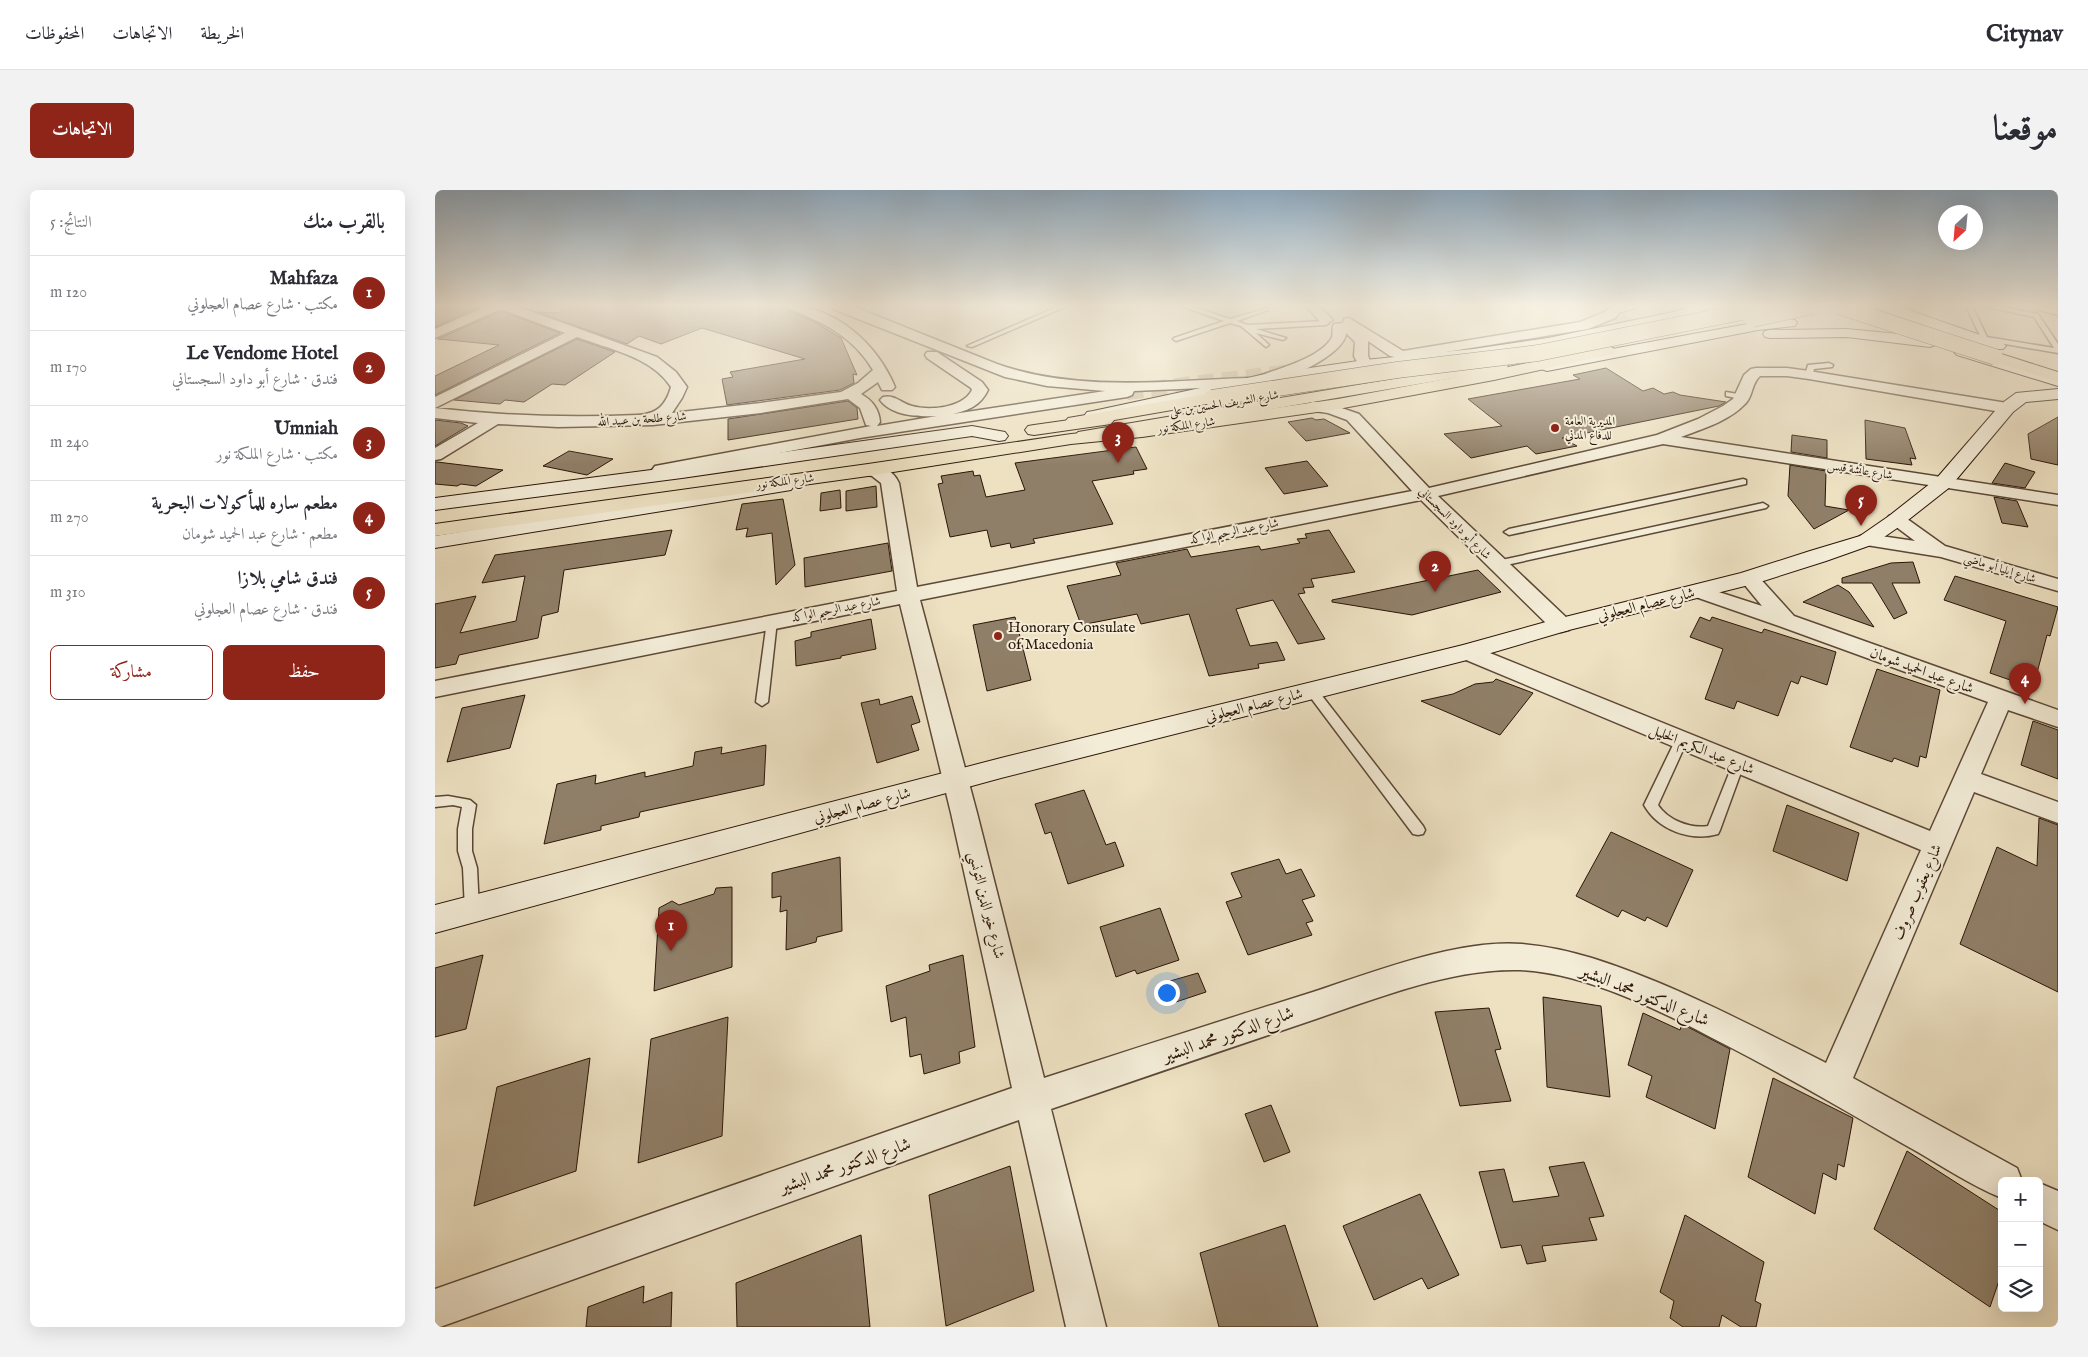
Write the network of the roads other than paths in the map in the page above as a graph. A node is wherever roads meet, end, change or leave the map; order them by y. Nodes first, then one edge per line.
1 (523, 359) edge
2 (649, 359) edge
3 (872, 359) edge
4 (939, 359) edge
5 (957, 359) edge
6 (972, 359) edge
7 (1284, 359) edge
8 (1313, 359) edge
9 (1362, 359) edge
10 (1423, 359) edge
11 (1488, 359) edge
12 (1561, 359) edge
13 (1567, 359) edge
14 (1997, 359) edge
15 (2001, 359) edge
16 (2006, 359) edge
17 (2031, 359) edge
18 (1272, 363) tunnel mouth
19 (1365, 365) junction
20 (1829, 365) dead end
21 (2058, 369) edge
22 (1497, 370) junction
23 (881, 372) junction
24 (1413, 373) dead end
25 (1809, 375) junction
26 (2058, 379) edge
27 (1254, 381) junction
28 (849, 394) junction
29 (2058, 394) edge
30 (1365, 398) junction
31 (888, 400) junction
32 (435, 403) edge
33 (2015, 403) junction
34 (1313, 407) junction
35 (435, 413) edge
36 (1353, 417) junction
37 (653, 420) junction
38 (492, 421) junction
39 (866, 428) junction
40 (1031, 430) junction
41 (999, 436) junction
42 (1071, 438) junction
43 (1662, 439) junction
44 (435, 455) edge
45 (918, 462) junction
46 (868, 470) junction
47 (1743, 482) dead end
48 (889, 483) junction
49 (1943, 483) junction
50 (579, 486) junction
51 (1425, 494) junction
52 (2058, 500) edge
53 (438, 506) edge
54 (1763, 506) dead end
55 (1896, 520) junction
56 (435, 530) edge
57 (1509, 532) dead end
58 (1867, 540) junction
59 (435, 542) edge
60 (1943, 551) junction
61 (1497, 564) junction
62 (1749, 578) junction
63 (2058, 585) edge
64 (1697, 591) junction
65 (908, 594) junction
66 (773, 621) junction
67 (1787, 621) junction
68 (1561, 625) junction
69 (1467, 652) junction
70 (435, 689) edge
71 (1312, 691) junction
72 (2001, 699) junction
73 (762, 702) dead end
74 (2058, 720) edge
75 (1681, 741) junction
76 (1738, 764) junction
77 (1966, 779) junction
78 (956, 780) junction
79 (435, 802) edge
80 (2058, 813) edge
81 (1418, 830) dead end
82 (1937, 845) junction
83 (471, 910) junction
84 (435, 919) edge
85 (1833, 1085) junction
86 (1033, 1098) junction
87 (1998, 1178) edge
88 (2043, 1202) edge
89 (2058, 1211) edge
90 (435, 1309) edge
91 (1086, 1327) edge

1 - 32 street
2 - 37 street
3 - 23 street
4 - 31 street
5 - 39 street
6 - 27 street
7 - 18 street
8 - 27 street
9 - 19 street
10 - 19 main road
11 - 40 main road, شارع الملكة نور, bridge
12 - 22 main road, شارع الملكة نور, bridge
13 - 22 main road
14 - 33 main road
15 - 26 main road
16 - 21 main road
17 - 21 main road
19 - 27 main road
20 - 25 lane
22 - 30 main road, شارع الملكة نور
22 - 42 main road, شارع الشريف الحسين بن علي
23 - 28 street, شارع طلحة بن عبيد الله
23 - 31 street
24 - 40 main road, شارع الشريف الحسين بن علي
25 - 33 street, شارع عبد الرحيم الواكد
25 - 43 street, شارع عبد الرحيم الواكد
27 - 40 main road
28 - 37 street, شارع طلحة بن عبيد الله
28 - 39 street
29 - 33 main road
30 - 34 main road, شارع الملكة نور
30 - 36 street
31 - 39 street
33 - 49 main road, شارع عصام العجلوني
34 - 36 street
34 - 42 main road, شارع الملكة نور
35 - 38 street, شارع طلحة بن عبيد الله
36 - 51 street, شارع أبو داود السجستاني
37 - 38 street, شارع طلحة بن عبيد الله
38 - 44 street
39 - 50 street
40 - 41 main road, شارع الملكة نور
41 - 50 main road
41 - 53 main road, شارع الملكة نور
42 - 45 main road, شارع الملكة نور
43 - 49 street, شارع عائشة قيس
43 - 51 street, شارع عبد الرحيم الواكد
45 - 46 main road, شارع الملكة نور
45 - 48 street
46 - 48 street
46 - 56 main road, شارع الملكة نور
46 - 59 main road
47 - 57 lane
48 - 65 street, شارع خير الدين التونسي
49 - 52 street, شارع عائشة قيس
49 - 55 main road, شارع عصام العجلوني
50 - 53 main road
51 - 61 street, شارع أبو داود السجستاني
51 - 65 street, شارع عبد الرحيم الواكد
54 - 61 lane
55 - 58 main road, شارع عصام العجلوني
55 - 60 street, شارع إيليا أبو ماضي
58 - 60 street, شارع إيليا أبو ماضي
58 - 62 main road, شارع عصام العجلوني
60 - 63 street, شارع إيليا أبو ماضي
61 - 68 street, شارع أبو داود السجستاني
62 - 64 main road, شارع عصام العجلوني
62 - 67 street, شارع عبد الحميد شومان
64 - 67 street, شارع عبد الحميد شومان
64 - 68 main road, شارع عصام العجلوني
65 - 66 street, شارع عبد الرحيم الواكد
65 - 78 street, شارع خير الدين التونسي
66 - 70 street, شارع عبد الرحيم الواكد
66 - 73 lane
67 - 72 street, شارع عبد الحميد شومان
68 - 69 main road, شارع عصام العجلوني
69 - 71 main road, شارع عصام العجلوني
69 - 75 street, شارع عبد الكريم الخليل
71 - 78 main road, شارع عصام العجلوني
71 - 81 lane
72 - 74 street, شارع عبد الحميد شومان
72 - 77 street, شارع يعقوب صروف
75 - 76 street, شارع عبد الكريم الخليل
75 - 76 lane
76 - 82 street, شارع عبد الكريم الخليل
77 - 80 street
77 - 82 street, شارع يعقوب صروف
78 - 83 main road, شارع عصام العجلوني
78 - 86 street, شارع خير الدين التونسي
79 - 83 lane
82 - 85 street, شارع يعقوب صروف
83 - 84 main road, شارع عصام العجلوني
85 - 86 street, شارع الدكتور محمد البشير
85 - 87 street, شارع الدكتور محمد البشير
86 - 90 street, شارع الدكتور محمد البشير
86 - 91 street, شارع خير الدين التونسي
88 - 89 street

